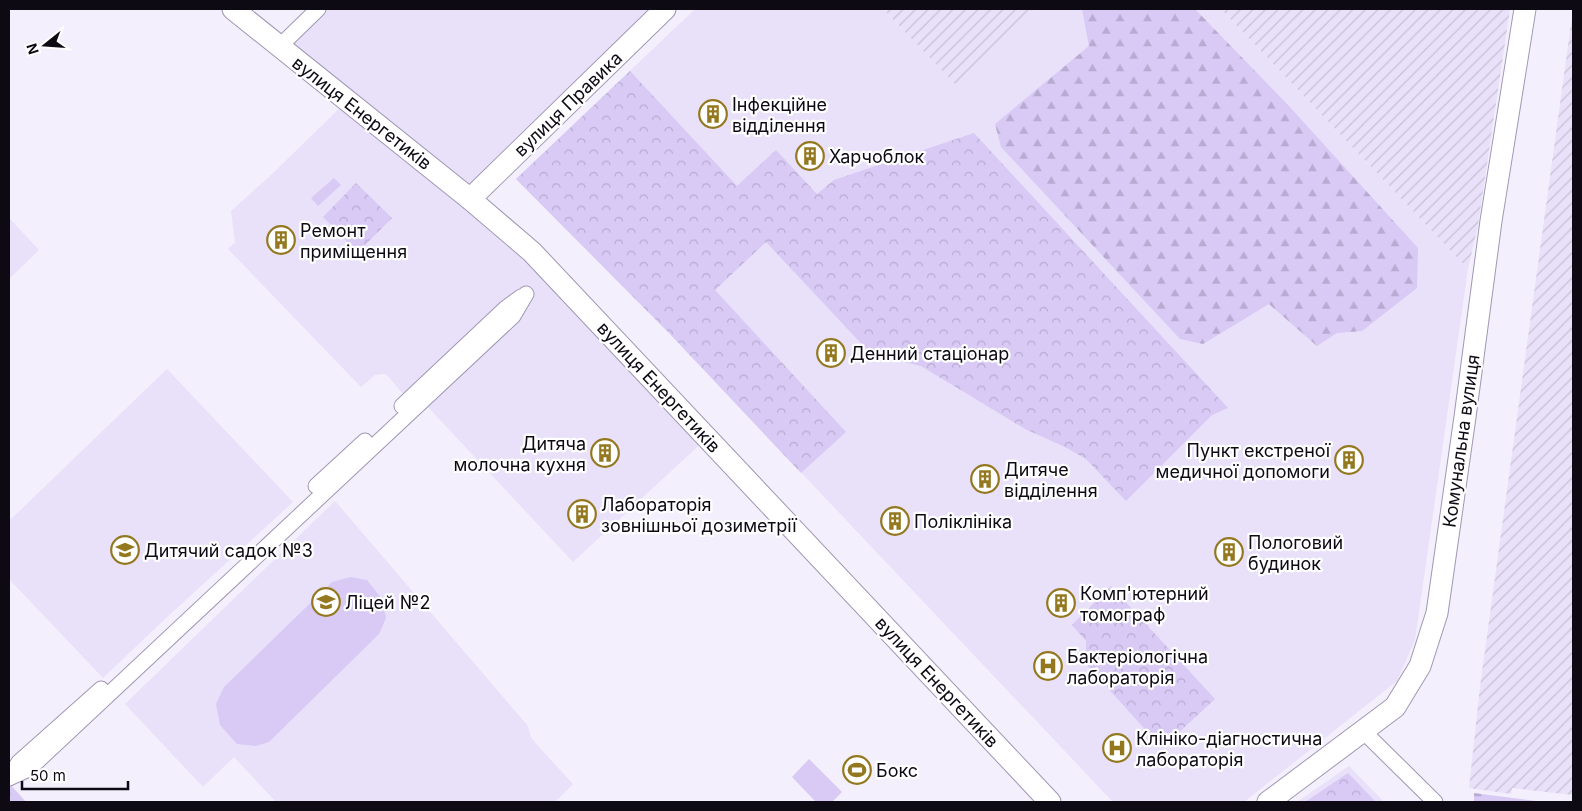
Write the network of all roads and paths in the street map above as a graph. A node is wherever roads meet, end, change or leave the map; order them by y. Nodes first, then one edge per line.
1 (233, 9) edge
2 (318, 9) edge
3 (665, 9) edge
4 (1525, 9) edge
5 (279, 47) junction
6 (470, 199) junction
7 (1362, 731) junction
8 (9, 778) edge
9 (1050, 802) edge
10 (1268, 802) edge
11 (1435, 802) edge

1 - 5 street, вулиця Енергетиків
2 - 5 street
3 - 6 street, вулиця Правика
4 - 7 street, Комунальна вулиця
5 - 6 street, вулиця Енергетиків
6 - 9 street, вулиця Енергетиків
7 - 10 street, Комунальна вулиця
7 - 11 street
8 - 8 street

